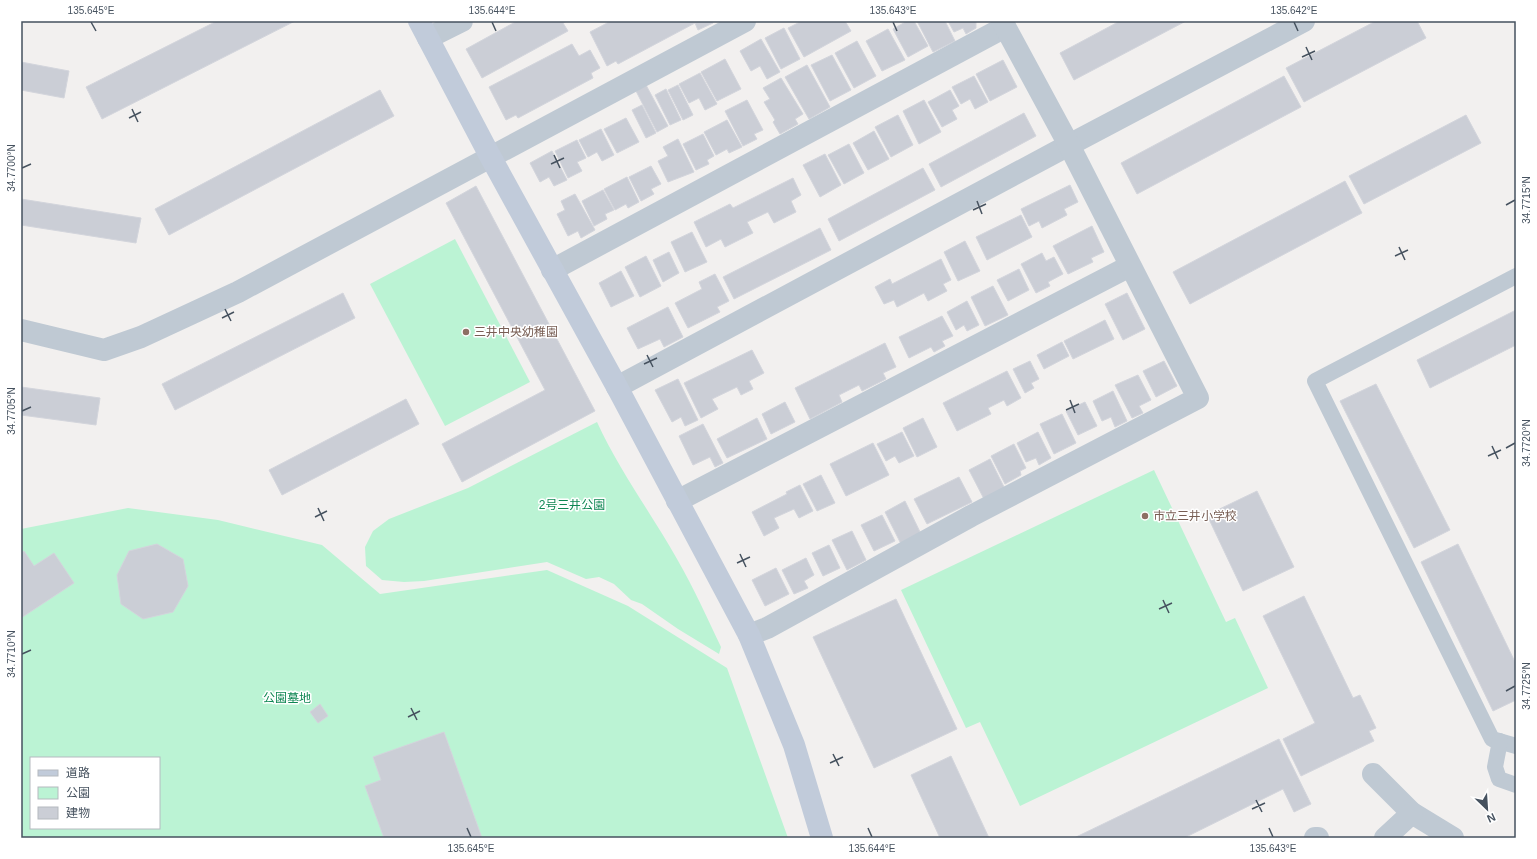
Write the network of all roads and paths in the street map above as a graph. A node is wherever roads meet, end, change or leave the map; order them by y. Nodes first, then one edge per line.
1 (462, 21) edge
2 (745, 21) edge
3 (1304, 21) edge
4 (1003, 24) edge
5 (424, 30) edge
6 (1069, 145) junction
7 (490, 156) junction
8 (1130, 266) junction
9 (552, 270) junction
10 (1516, 276) edge
11 (21, 330) edge
12 (617, 387) junction
13 (677, 501) junction
14 (749, 635) junction
15 (1500, 741) junction
16 (1516, 746) edge
17 (1373, 774) dead end
18 (1516, 785) edge
19 (1412, 813) junction
20 (822, 838) edge
21 (1315, 838) edge
22 (1318, 838) edge
23 (1385, 838) edge
24 (1453, 838) edge

1 - 5 street
2 - 7 street
3 - 6 street
4 - 6 street
4 - 9 street
5 - 7 street
6 - 8 street
6 - 12 street
7 - 9 street
7 - 11 street
8 - 13 street
8 - 14 street
9 - 12 street
10 - 15 lane
12 - 13 street
13 - 14 street
14 - 20 street
15 - 16 lane
15 - 18 lane
17 - 19 street
19 - 23 street
19 - 24 street
21 - 22 street

